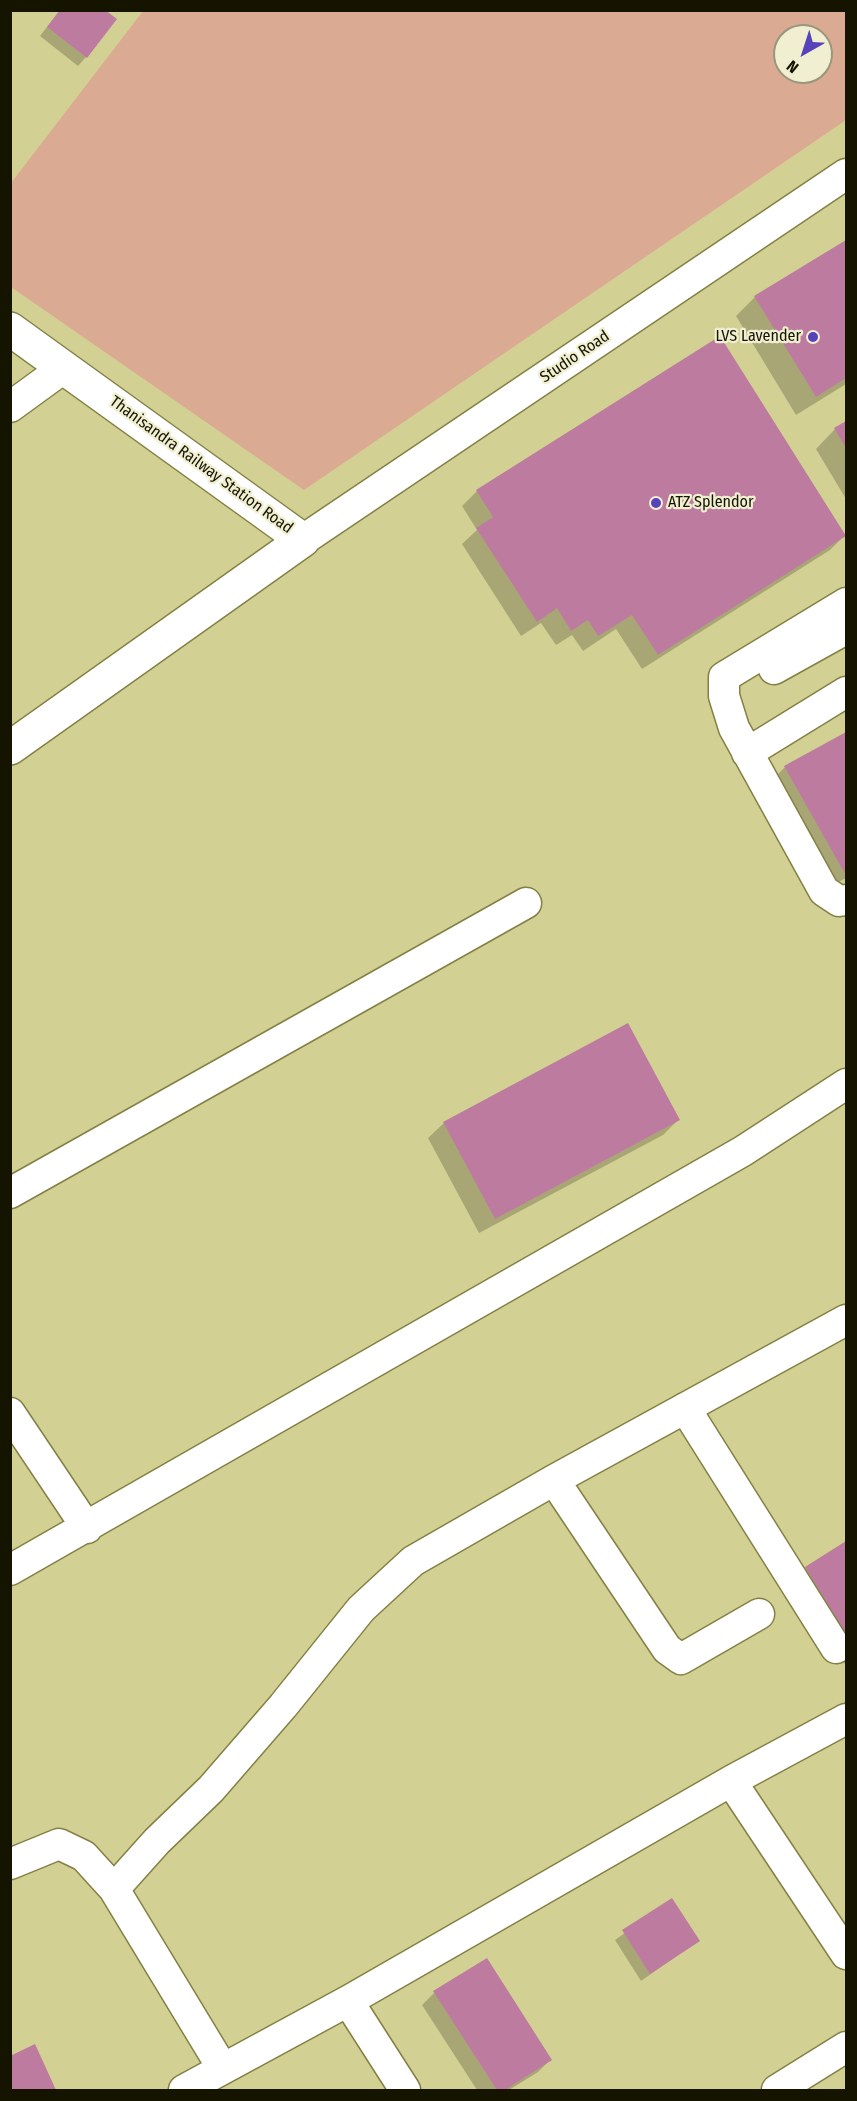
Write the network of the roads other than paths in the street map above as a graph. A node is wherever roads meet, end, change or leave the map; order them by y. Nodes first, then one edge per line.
1 (846, 174) edge
2 (10, 329) edge
3 (65, 367) junction
4 (10, 407) edge
5 (303, 540) junction
6 (846, 603) edge
7 (846, 629) edge
8 (846, 692) edge
9 (724, 696) junction
10 (10, 748) edge
11 (747, 753) junction
12 (846, 900) edge
13 (525, 903) dead end
14 (846, 1084) edge
15 (10, 1193) edge
16 (846, 1320) edge
17 (685, 1408) junction
18 (10, 1413) edge
19 (554, 1480) junction
20 (87, 1528) junction
21 (10, 1570) edge
22 (759, 1614) dead end
23 (836, 1648) dead end
24 (846, 1719) edge
25 (731, 1781) junction
26 (10, 1864) edge
27 (114, 1888) junction
28 (846, 1954) edge
29 (348, 2001) junction
30 (846, 2047) edge
31 (224, 2069) junction
32 (184, 2091) edge
33 (405, 2091) edge
34 (777, 2091) edge

1 - 5 street, Studio Road
2 - 3 street, Thanisandra Railway Station Road
3 - 4 street
3 - 5 street, Thanisandra Railway Station Road
5 - 10 street, Thanisandra Railway Station Road
6 - 9 street
7 - 9 street
8 - 11 street
9 - 11 street
11 - 12 street
13 - 15 street
14 - 20 street
16 - 17 street
17 - 19 street
17 - 23 street
18 - 20 street
19 - 22 street
19 - 27 street
20 - 21 street
24 - 25 street
25 - 28 street
25 - 29 street
26 - 27 street
27 - 31 street
29 - 31 street
29 - 33 street
30 - 34 street
31 - 32 street

